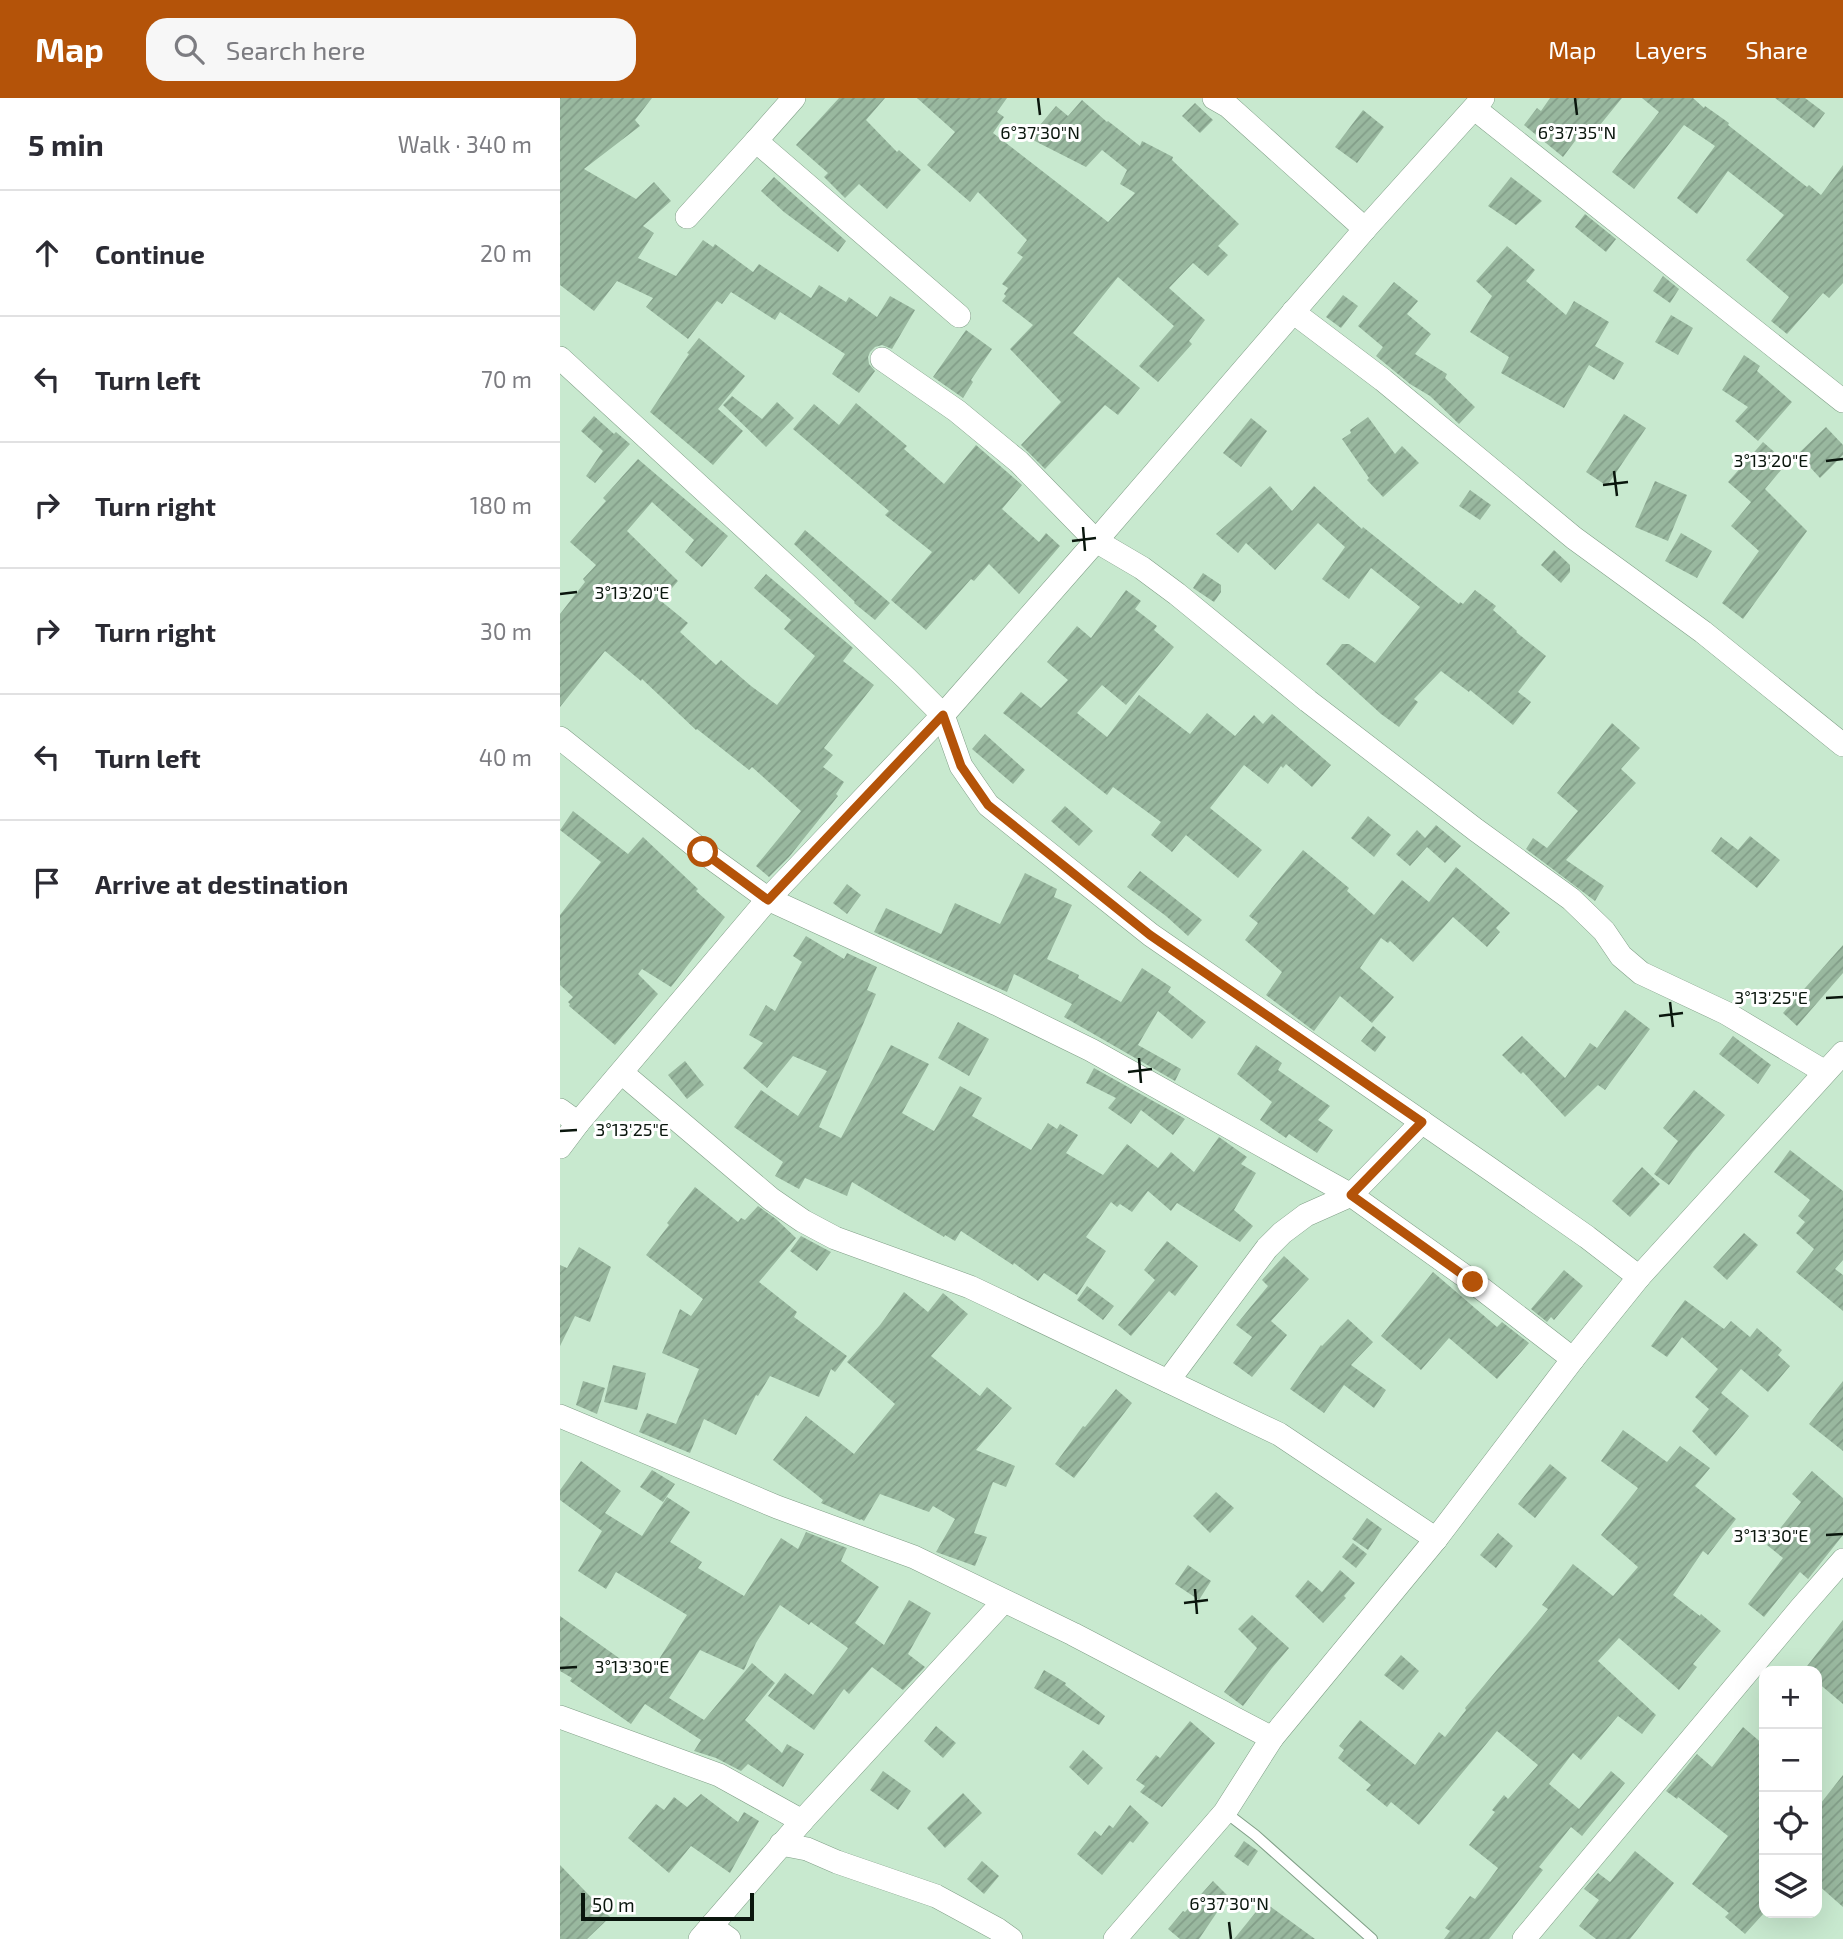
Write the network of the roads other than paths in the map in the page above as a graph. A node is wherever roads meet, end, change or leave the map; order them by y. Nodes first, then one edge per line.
1 (794, 98) edge
2 (1214, 98) edge
3 (1479, 103) edge
4 (756, 141) junction
5 (687, 217) dead end
6 (1365, 229) junction
7 (1293, 312) junction
8 (960, 316) dead end
9 (560, 358) edge
10 (882, 359) dead end
11 (1843, 401) edge
12 (1096, 541) junction
13 (943, 715) junction
14 (560, 737) edge
15 (1843, 745) edge
16 (768, 900) junction
17 (1843, 1054) edge
18 (1825, 1072) junction
19 (622, 1073) junction
20 (569, 1116) edge
21 (1422, 1122) junction
22 (560, 1147) edge
23 (1351, 1195) junction
24 (1639, 1277) junction
25 (1573, 1359) junction
26 (1168, 1381) junction
27 (560, 1416) edge
28 (1436, 1539) junction
29 (1843, 1560) edge
30 (1004, 1601) junction
31 (560, 1717) edge
32 (1272, 1738) junction
33 (1224, 1812) junction
34 (802, 1821) junction
35 (781, 1843) junction
36 (713, 1935) edge
37 (1011, 1939) edge
38 (1115, 1939) edge
39 (1373, 1939) edge
40 (1524, 1939) edge

1 - 4 street
2 - 6 street
3 - 6 street
3 - 11 street
4 - 5 street
4 - 8 street
6 - 7 street
7 - 12 street
7 - 15 street
9 - 13 street
10 - 12 street
12 - 13 street
12 - 18 street
13 - 16 street
13 - 21 street
14 - 16 street
16 - 19 street
16 - 23 street
17 - 18 street
18 - 24 street
19 - 20 street
19 - 26 street
20 - 22 street
21 - 23 street
21 - 24 street
23 - 25 street
23 - 26 street
24 - 25 street
25 - 28 street
26 - 28 street
27 - 30 street
28 - 32 street
29 - 40 street
30 - 32 street
30 - 34 street
31 - 34 street
32 - 33 street
33 - 38 street
33 - 39 lane
34 - 35 street
35 - 36 street
35 - 37 street

